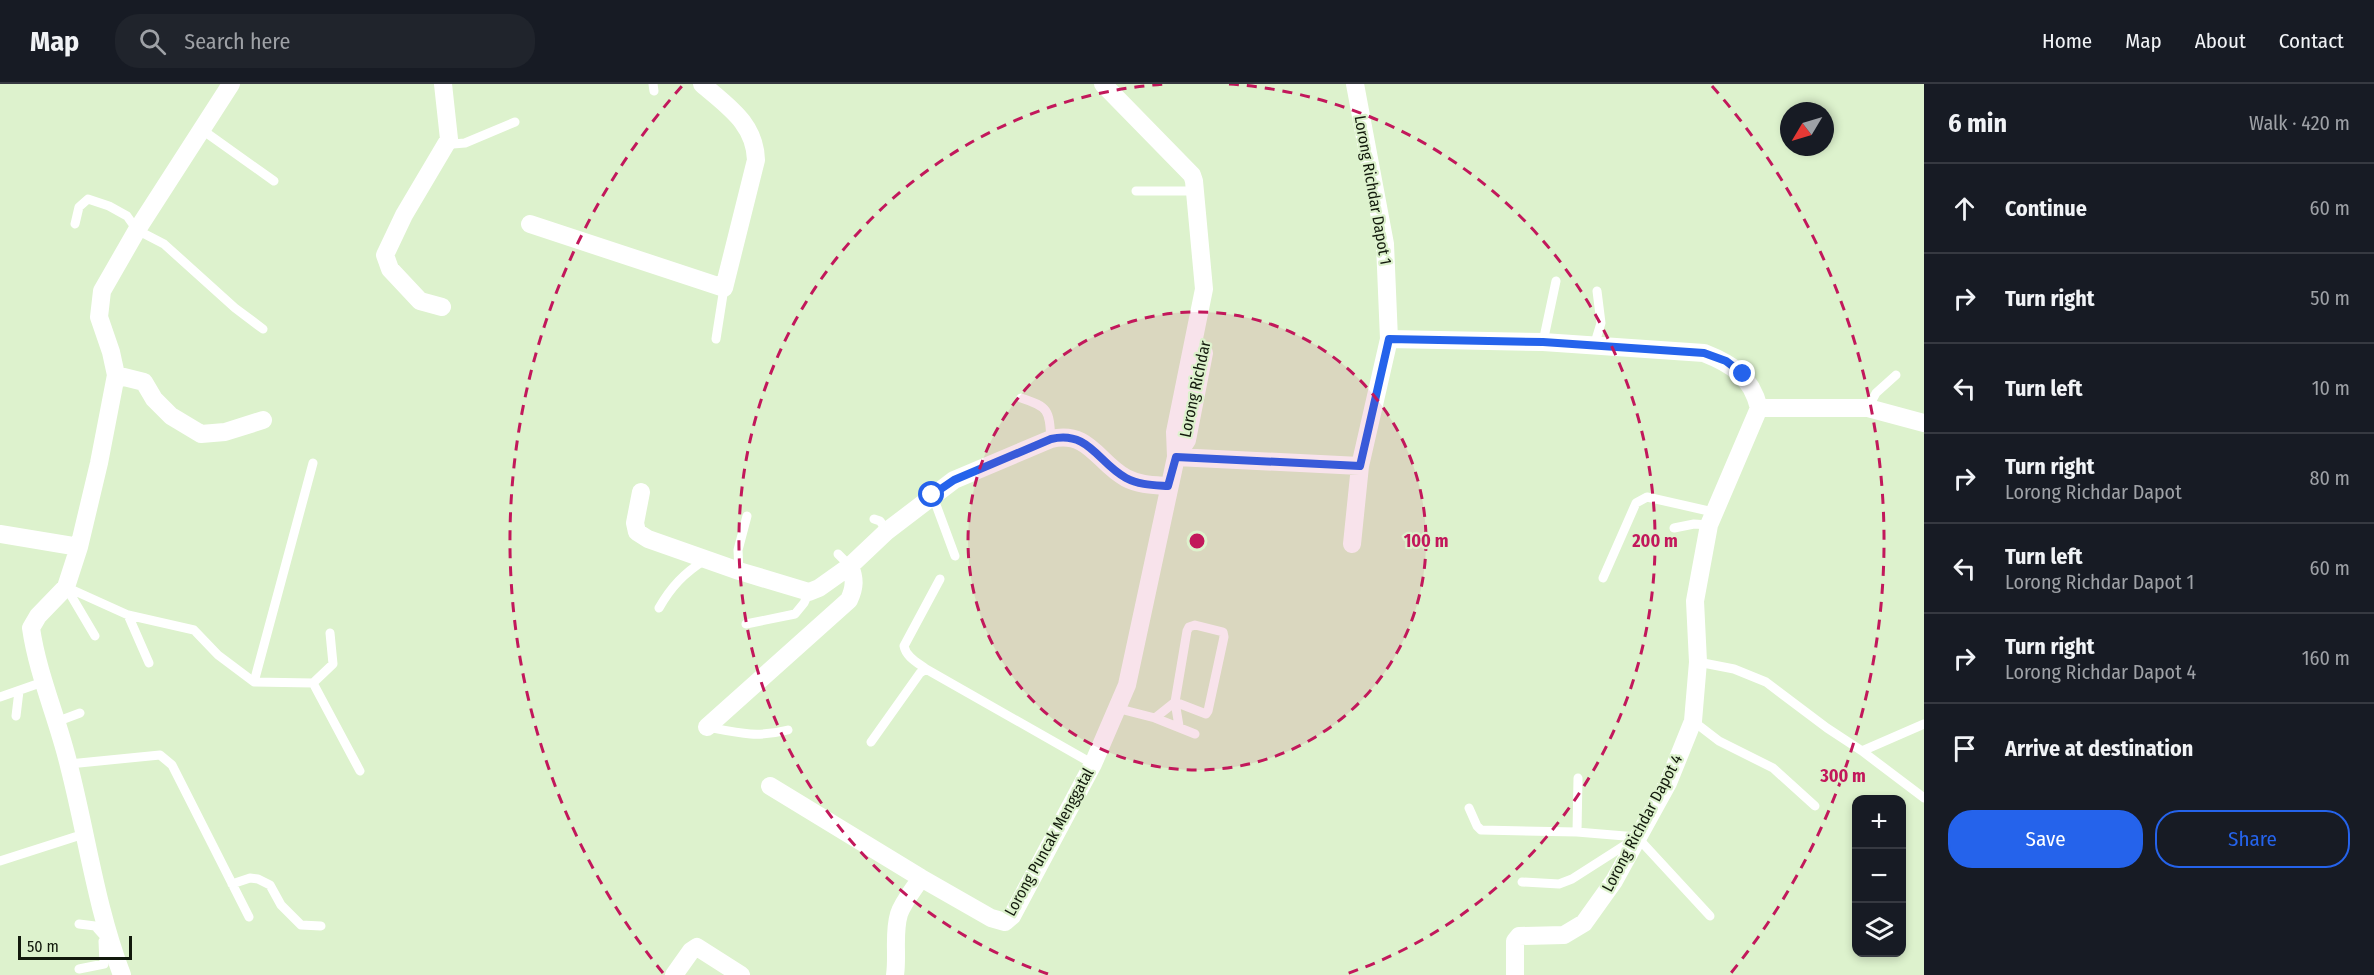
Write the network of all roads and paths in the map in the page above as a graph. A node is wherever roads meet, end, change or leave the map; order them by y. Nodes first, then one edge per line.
1 (231, 84) edge
2 (443, 84) edge
3 (702, 84) edge
4 (1103, 84) edge
5 (1118, 84) edge
6 (1355, 84) edge
7 (515, 122) dead end
8 (201, 129) junction
9 (454, 146) junction
10 (274, 181) dead end
11 (1136, 191) dead end
12 (1195, 191) junction
13 (75, 224) dead end
14 (530, 224) dead end
15 (137, 230) junction
16 (1556, 281) dead end
17 (724, 288) junction
18 (1597, 291) dead end
19 (442, 307) dead end
20 (263, 329) dead end
21 (716, 339) dead end
22 (1389, 339) junction
23 (1543, 342) junction
24 (1594, 345) junction
25 (116, 375) junction
26 (1896, 375) dead end
27 (1021, 398) dead end
28 (1759, 408) junction
29 (1868, 408) junction
30 (263, 420) dead end
31 (1924, 423) edge
32 (1051, 439) junction
33 (1176, 457) junction
34 (313, 463) dead end
35 (1360, 466) junction
36 (1168, 486) junction
37 (641, 492) dead end
38 (932, 495) junction
39 (747, 516) dead end
40 (1711, 519) junction
41 (1674, 528) dead end
42 (0, 534) edge
43 (1352, 544) dead end
44 (80, 547) junction
45 (955, 556) dead end
46 (705, 560) junction
47 (844, 560) junction
48 (739, 571) junction
49 (1603, 578) dead end
50 (940, 579) dead end
51 (66, 587) junction
52 (809, 592) junction
53 (658, 608) dead end
54 (128, 615) junction
55 (746, 624) dead end
56 (330, 633) dead end
57 (95, 636) dead end
58 (1698, 662) junction
59 (149, 663) dead end
60 (926, 669) junction
61 (43, 682) junction
62 (254, 682) junction
63 (313, 683) junction
64 (19, 691) junction
65 (0, 697) edge
66 (1175, 702) junction
67 (1116, 708) junction
68 (80, 714) dead end
69 (16, 716) dead end
70 (1155, 718) junction
71 (1693, 721) junction
72 (56, 722) junction
73 (1924, 724) edge
74 (1179, 726) junction
75 (707, 727) joint
76 (788, 730) dead end
77 (1195, 734) dead end
78 (871, 742) dead end
79 (1863, 751) junction
80 (69, 764) junction
81 (1093, 764) junction
82 (360, 771) dead end
83 (1578, 778) dead end
84 (770, 786) dead end
85 (1924, 798) edge
86 (1815, 806) dead end
87 (1469, 808) dead end
88 (1576, 832) junction
89 (84, 834) junction
90 (1637, 837) junction
91 (1, 858) edge
92 (921, 878) junction
93 (1522, 882) dead end
94 (232, 884) junction
95 (1710, 916) dead end
96 (249, 917) dead end
97 (79, 924) dead end
98 (321, 926) dead end
99 (101, 936) junction
100 (79, 969) dead end
101 (122, 975) edge
102 (674, 975) edge
103 (741, 975) edge
104 (895, 975) edge
105 (1515, 975) edge

1 - 8 street
2 - 9 street
3 - 17 street
4 - 12 street, Lorong Richdar
5 - 33 street, Lorong Richdar
6 - 22 street, Lorong Richdar Dapot 1
7 - 9 lane
8 - 10 lane
8 - 15 street
9 - 19 street
11 - 12 lane
12 - 33 street, Lorong Richdar
13 - 15 lane
14 - 17 street
15 - 20 lane
15 - 25 street
16 - 23 lane
17 - 21 lane
18 - 24 lane
22 - 23 street
22 - 35 street, Lorong Richdar Dapot 1
23 - 24 street
24 - 28 street
25 - 30 street
25 - 44 street
26 - 29 lane
27 - 32 lane
28 - 29 street
28 - 40 street, Lorong Richdar Dapot 4
29 - 31 street
32 - 36 street
32 - 38 street
33 - 35 street
33 - 36 street, Lorong Puncak Menggatal
34 - 62 lane
35 - 43 street, Lorong Richdar Dapot 1
36 - 67 street, Lorong Puncak Menggatal
37 - 46 street
38 - 45 lane
38 - 47 street
39 - 48 lane
40 - 41 lane
40 - 49 lane
40 - 58 street, Lorong Richdar Dapot 4
42 - 44 street
44 - 51 street
46 - 48 street
46 - 53 lane
47 - 52 street
47 - 75 street
48 - 52 street
50 - 60 lane
51 - 54 lane
51 - 57 lane
51 - 61 street
52 - 55 lane
54 - 59 lane
54 - 62 lane
56 - 63 lane
58 - 71 street, Lorong Richdar Dapot 4
58 - 79 lane
60 - 78 lane
60 - 81 lane
61 - 64 lane
61 - 72 street
62 - 63 lane
63 - 82 lane
64 - 65 lane
64 - 69 lane
66 - 66 lane
66 - 70 lane
66 - 74 lane
67 - 70 lane
67 - 81 street, Lorong Puncak Menggatal
68 - 72 lane
70 - 74 lane
71 - 86 lane
71 - 90 street, Lorong Richdar Dapot 4
72 - 80 street
73 - 79 lane
74 - 77 lane
75 - 76 lane
79 - 85 lane
80 - 89 street
80 - 94 lane
81 - 92 street, Lorong Puncak Menggatal
83 - 88 lane
84 - 92 street
87 - 88 lane
88 - 90 lane
89 - 91 lane
89 - 99 street
90 - 93 lane
90 - 95 lane
90 - 105 street, Lorong Richdar Dapot 4
92 - 104 street
94 - 96 lane
94 - 98 lane
97 - 99 lane
99 - 100 lane
99 - 101 street
102 - 103 street

